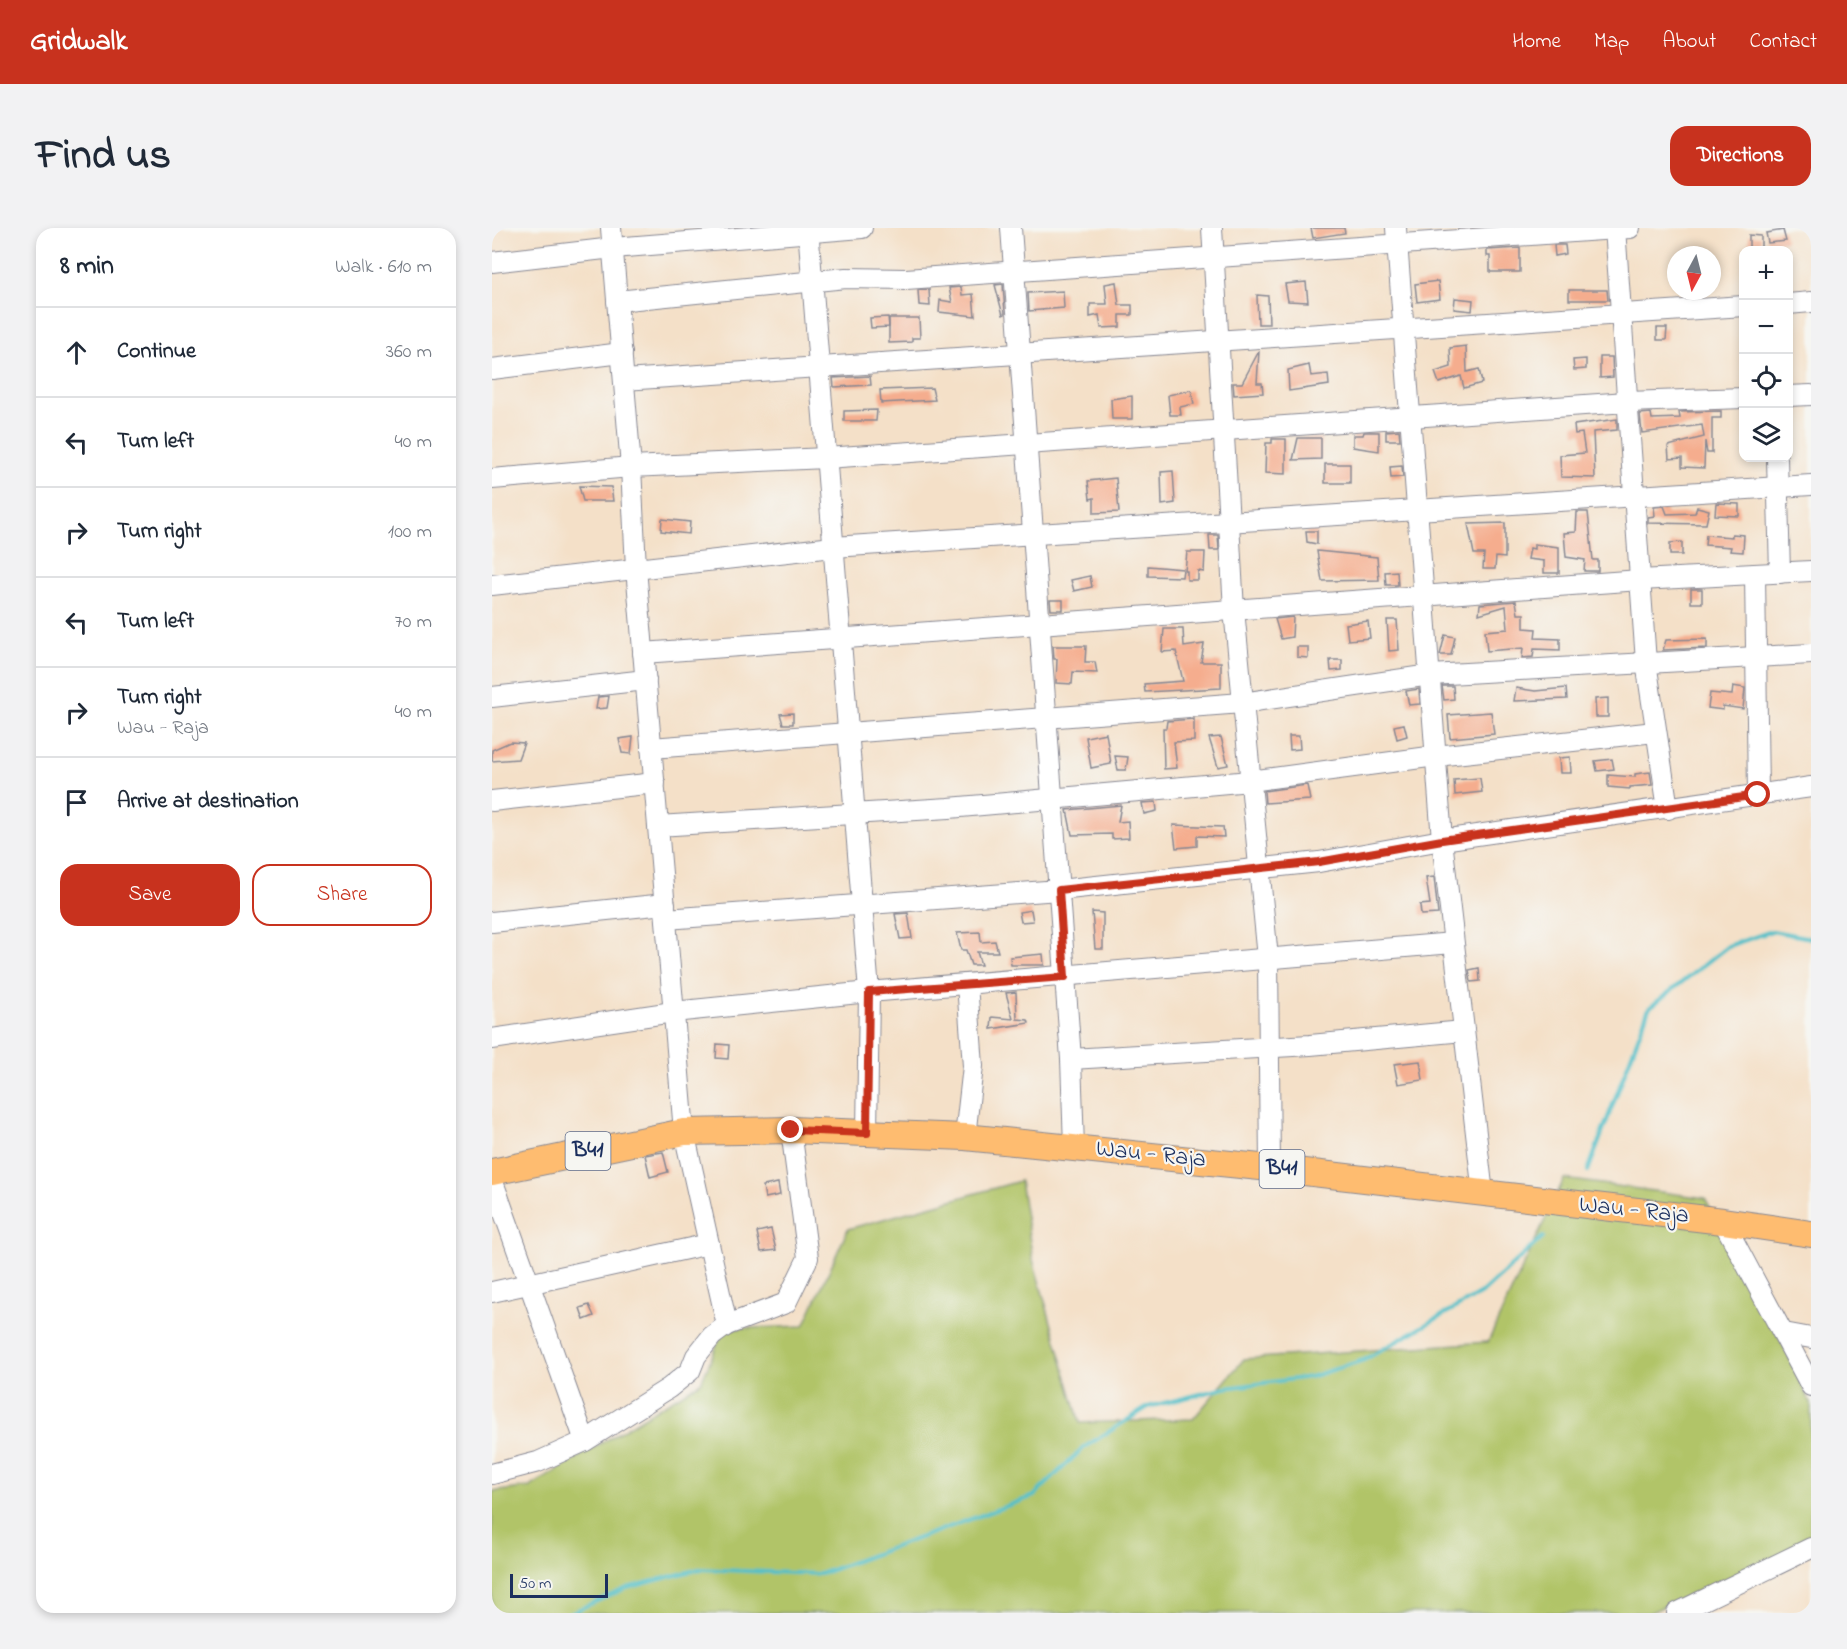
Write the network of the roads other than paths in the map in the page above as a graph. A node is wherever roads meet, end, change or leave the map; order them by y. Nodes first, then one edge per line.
1 (611, 228) edge
2 (862, 228) edge
3 (1011, 228) edge
4 (1212, 228) edge
5 (1615, 228) edge
6 (1630, 228) edge
7 (808, 230) edge
8 (1397, 236) edge
9 (613, 248) junction
10 (1214, 256) junction
11 (492, 262) edge
12 (1014, 272) junction
13 (812, 282) junction
14 (617, 302) junction
15 (1811, 302) edge
16 (1793, 303) edge
17 (1739, 306) edge
18 (1620, 313) junction
19 (1404, 328) junction
20 (1216, 340) junction
21 (622, 353) junction
22 (1020, 354) junction
23 (819, 367) junction
24 (492, 369) edge
25 (624, 380) junction
26 (1811, 395) edge
27 (1793, 396) edge
28 (1739, 398) edge
29 (1627, 402) junction
30 (1410, 417) junction
31 (1222, 431) junction
32 (1026, 444) junction
33 (826, 458) junction
34 (1777, 462) edge
35 (631, 467) junction
36 (492, 479) edge
37 (1811, 484) edge
38 (1777, 488) junction
39 (1634, 497) junction
40 (1417, 510) junction
41 (1228, 522) junction
42 (1033, 534) junction
43 (833, 547) junction
44 (636, 568) junction
45 (1811, 571) edge
46 (1780, 573) junction
47 (1755, 574) junction
48 (1640, 580) junction
49 (492, 585) edge
50 (1424, 596) junction
51 (1234, 610) junction
52 (1039, 624) junction
53 (840, 639) junction
54 (643, 653) junction
55 (1811, 654) edge
56 (1756, 657) junction
57 (1646, 662) junction
58 (1430, 675) junction
59 (646, 680) junction
60 (492, 697) edge
61 (1242, 703) junction
62 (1046, 717) junction
63 (1655, 732) junction
64 (848, 733) junction
65 (651, 748) junction
66 (1436, 756) junction
67 (1250, 780) junction
68 (654, 783) junction
69 (1811, 788) edge
70 (1758, 795) junction
71 (1052, 799) junction
72 (492, 801) edge
73 (1668, 809) junction
74 (854, 813) junction
75 (658, 826) junction
76 (1442, 840) junction
77 (1258, 868) junction
78 (1059, 890) junction
79 (861, 905) junction
80 (665, 911) junction
81 (492, 922) edge
82 (1453, 943) junction
83 (1269, 958) junction
84 (1065, 977) junction
85 (967, 984) junction
86 (869, 992) junction
87 (673, 1012) junction
88 (1464, 1031) junction
89 (492, 1039) edge
90 (1270, 1047) junction
91 (1071, 1059) junction
92 (791, 1130) junction
93 (684, 1132) junction
94 (867, 1133) junction
95 (965, 1137) junction
96 (1074, 1147) junction
97 (1270, 1168) junction
98 (492, 1172) edge
99 (492, 1179) edge
100 (1483, 1194) junction
101 (1723, 1221) junction
102 (1811, 1234) edge
103 (709, 1244) junction
104 (528, 1285) junction
105 (492, 1292) edge
106 (727, 1325) junction
107 (1784, 1333) junction
108 (1811, 1338) edge
109 (1811, 1386) edge
110 (585, 1441) junction
111 (492, 1474) edge
112 (1811, 1548) edge
113 (1677, 1613) edge

1 - 9 street
2 - 7 street
3 - 12 street
4 - 10 street
5 - 6 street
5 - 8 street
5 - 18 street
7 - 9 street
7 - 13 street
8 - 10 street
8 - 19 street
9 - 11 street
9 - 14 street
10 - 12 street
10 - 20 street
12 - 13 street
12 - 22 street
13 - 14 street
13 - 23 street
14 - 21 street
15 - 16 street
17 - 18 street
18 - 19 street
18 - 29 street
19 - 20 street
19 - 30 street
20 - 22 street
20 - 31 street
21 - 24 street
21 - 25 street
22 - 23 street
22 - 32 street
23 - 25 street
23 - 33 street
25 - 35 street
26 - 27 street
28 - 29 street
29 - 30 street
29 - 39 street
30 - 31 street
30 - 40 street
31 - 32 street
31 - 41 street
32 - 33 street
32 - 42 street
33 - 35 street
33 - 43 street
34 - 38 street
35 - 36 street
35 - 44 street
37 - 38 street
38 - 39 street
38 - 46 street
39 - 40 street
39 - 48 street
40 - 41 street
40 - 50 street
41 - 42 street
41 - 51 street
42 - 43 street
42 - 52 street
43 - 44 street
43 - 53 street
44 - 49 street
44 - 54 street
45 - 46 street
46 - 47 street
47 - 48 street
47 - 56 street
48 - 50 street
48 - 57 street
50 - 51 street
50 - 58 street
51 - 52 street
51 - 61 street
52 - 53 street
52 - 62 street
53 - 54 street
53 - 64 street
54 - 59 street
55 - 56 street
56 - 57 street
56 - 70 street
57 - 58 street
57 - 63 street
58 - 61 street
58 - 66 street
59 - 60 street
59 - 65 street
61 - 62 street
61 - 67 street
62 - 64 street
62 - 71 street
63 - 66 street
63 - 73 street
64 - 65 street
64 - 74 street
65 - 68 street
66 - 67 street
66 - 76 street
67 - 71 street
67 - 77 street
68 - 72 street
68 - 75 street
69 - 70 street
70 - 73 street
71 - 74 street
71 - 78 street
73 - 76 street
74 - 75 street
74 - 79 street
75 - 80 street
76 - 77 street
76 - 82 street
77 - 78 street
77 - 83 street
78 - 79 street
78 - 84 street
79 - 80 street
79 - 86 street
80 - 81 street
80 - 87 street
82 - 83 street
82 - 88 street
83 - 84 street
83 - 90 street
84 - 85 street
84 - 91 street
85 - 86 street
85 - 95 street
86 - 87 street
86 - 94 street
87 - 89 street
87 - 93 street
88 - 90 street
88 - 100 street
90 - 91 street
90 - 97 street
91 - 96 street
92 - 93 main road, Wau - Raja / B41
92 - 94 main road, Wau - Raja / B41
92 - 106 street
93 - 98 main road, Wau - Raja / B41
93 - 103 street
94 - 95 main road, Wau - Raja / B41
95 - 96 main road, Wau - Raja / B41
96 - 97 main road, Wau - Raja / B41
97 - 100 main road, Wau - Raja / B41
99 - 104 street
100 - 101 main road, Wau - Raja / B41
101 - 102 main road, Wau - Raja / B41
101 - 107 street
103 - 104 street
103 - 106 street
104 - 105 street
104 - 110 street
106 - 110 street
107 - 108 street
107 - 109 street
110 - 111 street
112 - 113 street

